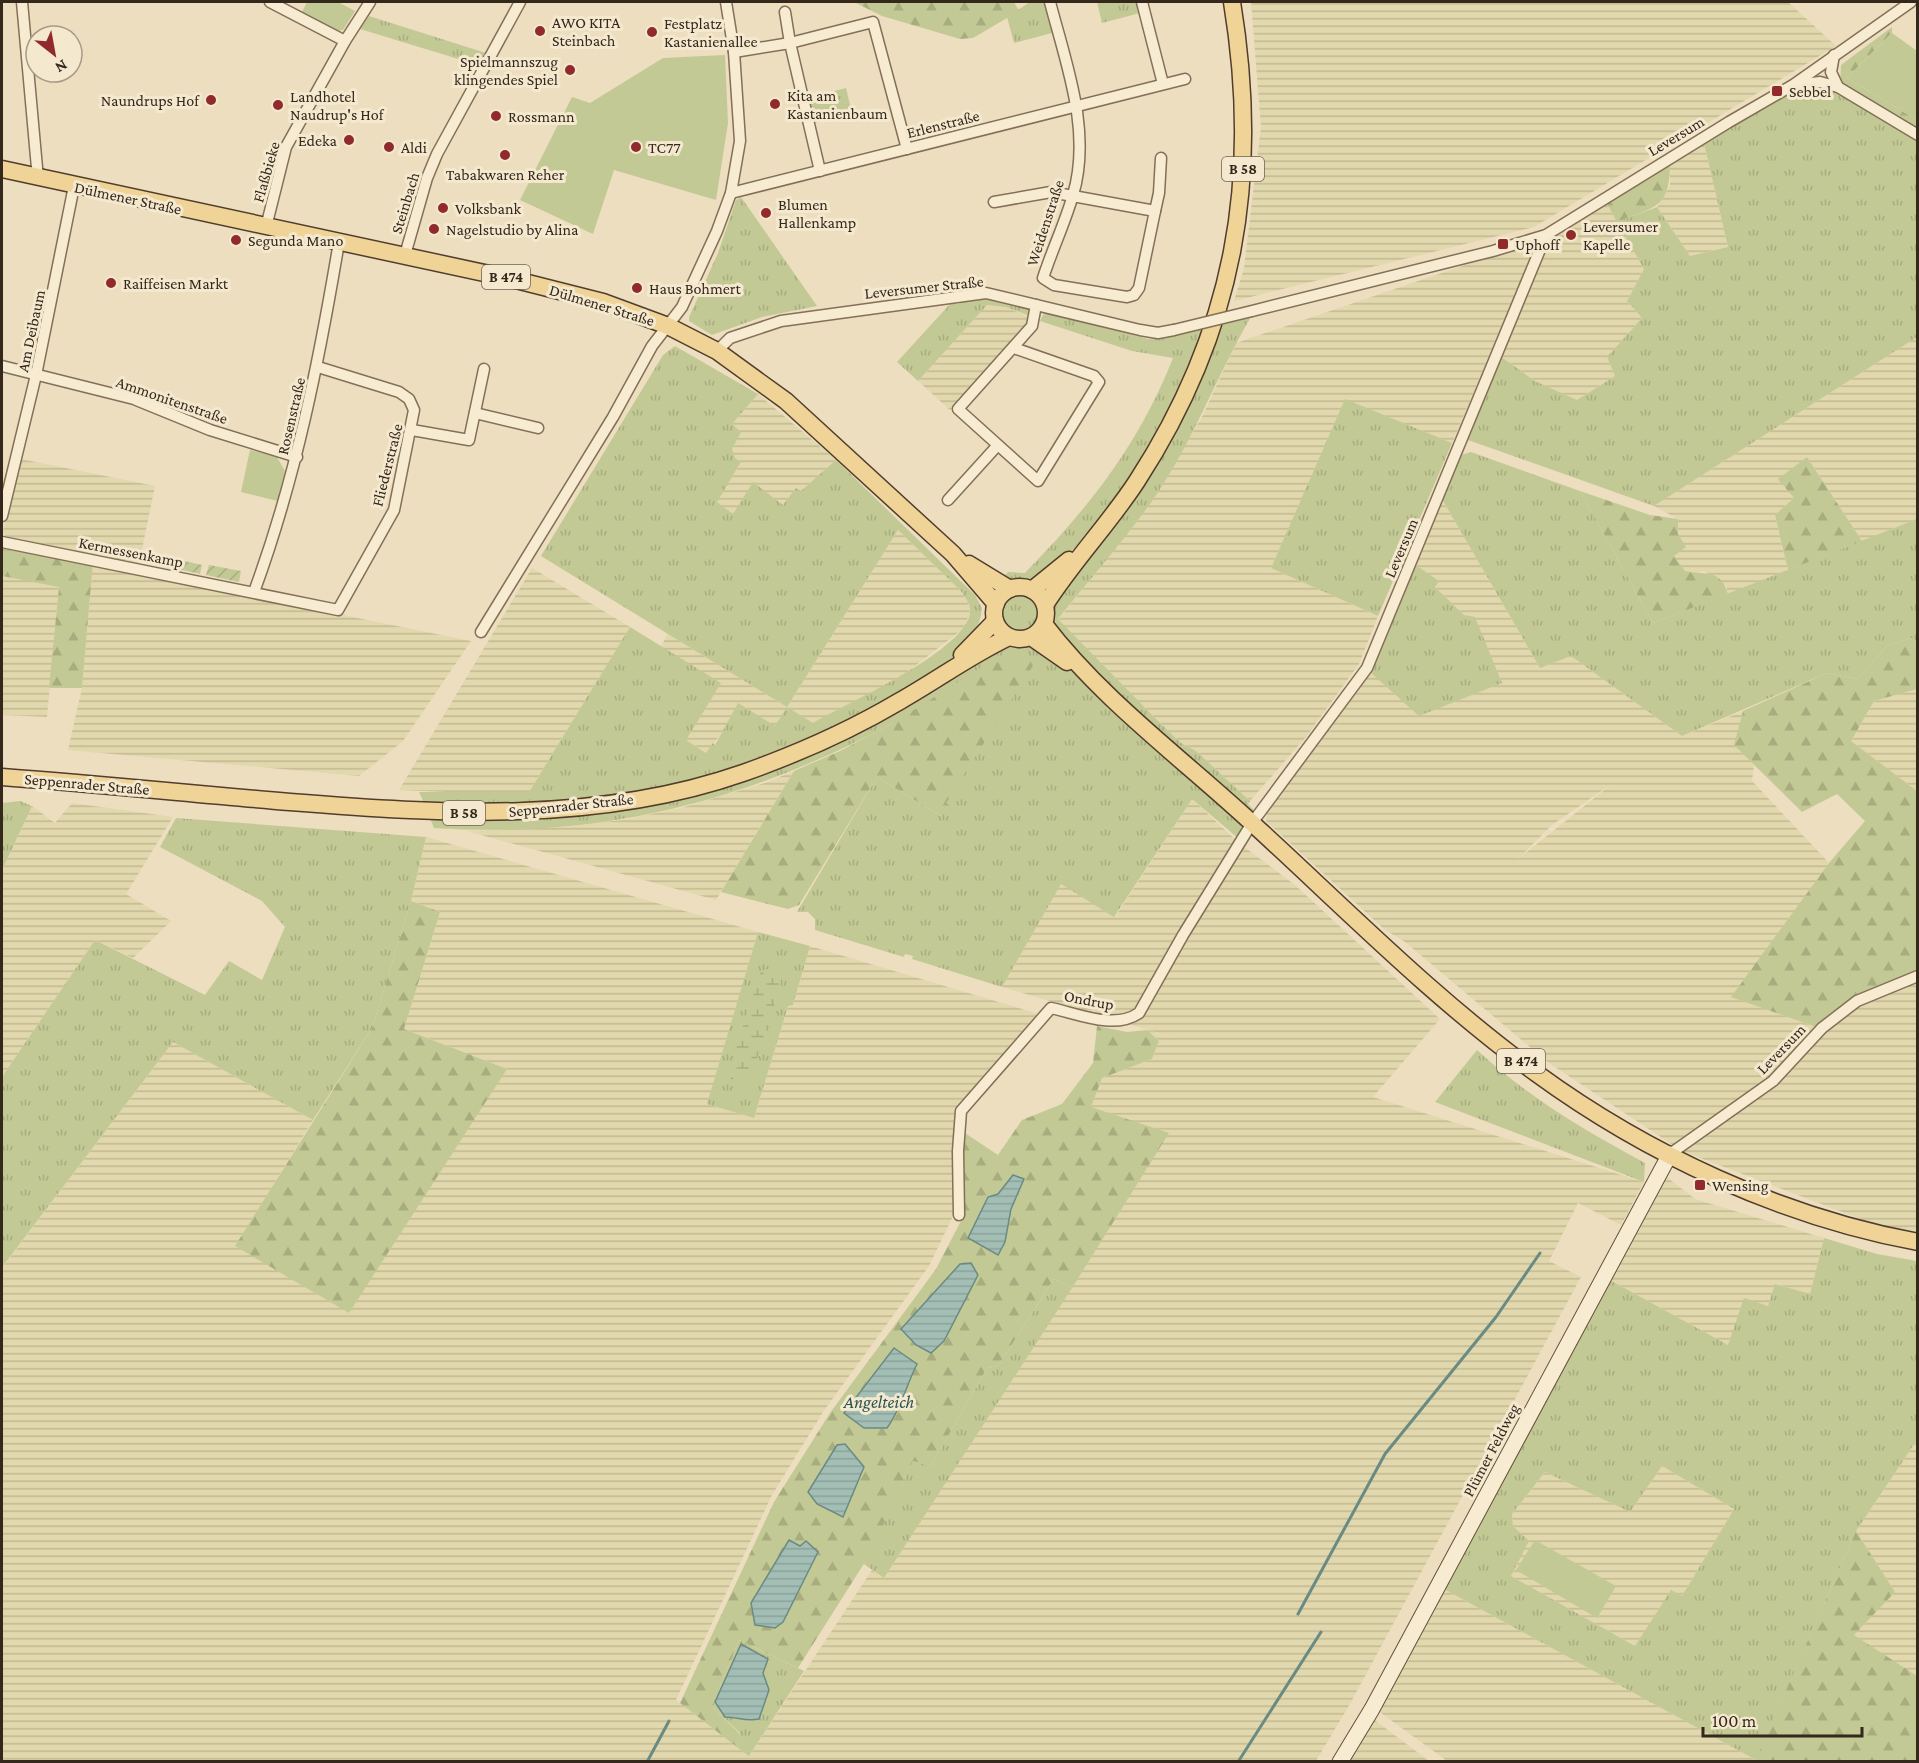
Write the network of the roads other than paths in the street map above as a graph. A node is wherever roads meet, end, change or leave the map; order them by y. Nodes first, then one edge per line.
1 (22, 2) edge
2 (271, 2) edge
3 (370, 2) edge
4 (520, 2) edge
5 (726, 2) edge
6 (1050, 2) edge
7 (1142, 2) edge
8 (1232, 2) edge
9 (1911, 2) edge
10 (785, 12) dead end
11 (345, 41) junction
12 (790, 43) junction
13 (734, 52) junction
14 (1834, 55) junction
15 (1185, 80) dead end
16 (1163, 84) junction
17 (1793, 86) junction
18 (1838, 87) junction
19 (1077, 105) junction
20 (1917, 135) edge
21 (907, 149) junction
22 (1161, 158) dead end
23 (2, 170) edge
24 (820, 171) junction
25 (37, 172) junction
26 (74, 186) junction
27 (731, 193) junction
28 (1074, 194) junction
29 (994, 202) dead end
30 (1155, 211) junction
31 (266, 227) junction
32 (1546, 235) junction
33 (339, 242) junction
34 (1521, 243) junction
35 (405, 255) junction
36 (1535, 261) junction
37 (1036, 305) junction
38 (668, 326) junction
39 (1174, 330) joint
40 (1014, 348) junction
41 (717, 351) junction
42 (2, 366) edge
43 (318, 367) junction
44 (484, 369) dead end
45 (36, 375) junction
46 (475, 413) junction
47 (538, 428) dead end
48 (412, 430) junction
49 (997, 446) junction
50 (297, 457) junction
51 (948, 500) dead end
52 (2, 516) edge
53 (1099, 534) junction
54 (2, 542) edge
55 (953, 554) junction
56 (1010, 589) junction
57 (1032, 590) junction
58 (254, 592) junction
59 (996, 604) junction
60 (1045, 605) junction
61 (995, 621) junction
62 (1044, 624) junction
63 (481, 632) dead end
64 (1009, 637) junction
65 (1031, 637) junction
66 (938, 679) junction
67 (1099, 685) junction
68 (2, 777) edge
69 (1252, 822) junction
70 (1917, 976) edge
71 (1670, 1155) junction
72 (959, 1215) dead end
73 (1917, 1242) edge
74 (1340, 1761) edge

1 - 25 street
2 - 11 street
3 - 11 street, Flaßbieke
4 - 35 street, Steinbach
5 - 13 street
6 - 19 street, Weidenstraße
7 - 16 street
8 - 53 main road, B 58
9 - 14 street, Leversum
10 - 12 street
11 - 31 street, Flaßbieke
12 - 13 street
12 - 21 street
12 - 24 street
13 - 27 street
14 - 17 street, Leversum
14 - 18 street
15 - 16 street, Erlenstraße
16 - 19 street, Erlenstraße
17 - 18 street, Leversum
17 - 32 street, Leversum
18 - 20 street, Leversum
19 - 21 street, Erlenstraße
19 - 28 street, Weidenstraße
21 - 24 street, Erlenstraße
22 - 30 street
23 - 25 main road, Dülmener Straße / B 474
24 - 27 street, Erlenstraße
25 - 26 main road, Dülmener Straße / B 474
26 - 31 main road, Dülmener Straße / B 474
26 - 45 street, Am Deibaum
27 - 38 street
28 - 29 street
28 - 30 street
28 - 30 street, Weidenstraße
31 - 33 main road, Dülmener Straße / B 474
32 - 34 street, Leversum
32 - 36 street, Leversum
33 - 35 main road, Dülmener Straße / B 474
33 - 43 street, Rosenstraße
34 - 36 street
34 - 39 street, Leversum, bridge
35 - 38 main road, Dülmener Straße / B 474
36 - 69 street, Leversum
37 - 39 street, Leversumer Straße
37 - 40 street
37 - 41 street, Leversumer Straße
38 - 41 main road, Dülmener Straße / B 474
38 - 63 street
40 - 49 street
40 - 49 street
41 - 55 main road, Dülmener Straße / B 474
42 - 45 street, Ammonitenstraße
43 - 48 street, Fliederstraße
43 - 50 street, Rosenstraße
44 - 46 street
45 - 50 street, Ammonitenstraße
45 - 52 street, Am Deibaum
46 - 47 street
46 - 48 street
48 - 58 street, Fliederstraße
49 - 51 street
50 - 58 street, Rosenstraße
53 - 57 main road, B 58
53 - 60 main road, B 58
54 - 58 street, Kermessenkamp
55 - 56 main road, Dülmener Straße / B 474
55 - 59 main road, Dülmener Straße / B 474
56 - 57 main road
56 - 59 main road
57 - 60 main road
59 - 61 main road
60 - 62 main road
61 - 64 main road
61 - 66 main road, Seppenrader Straße / B 58
62 - 65 main road
62 - 67 main road, B 474
64 - 65 main road
64 - 66 main road, Seppenrader Straße / B 58
65 - 67 main road, B 474
66 - 68 main road, Seppenrader Straße / B 58
67 - 69 main road, B 474
69 - 71 main road, B 474
69 - 72 street, Ondrup
70 - 71 street, Leversum
71 - 73 main road, B 474
71 - 74 street, Plümer Feldweg

